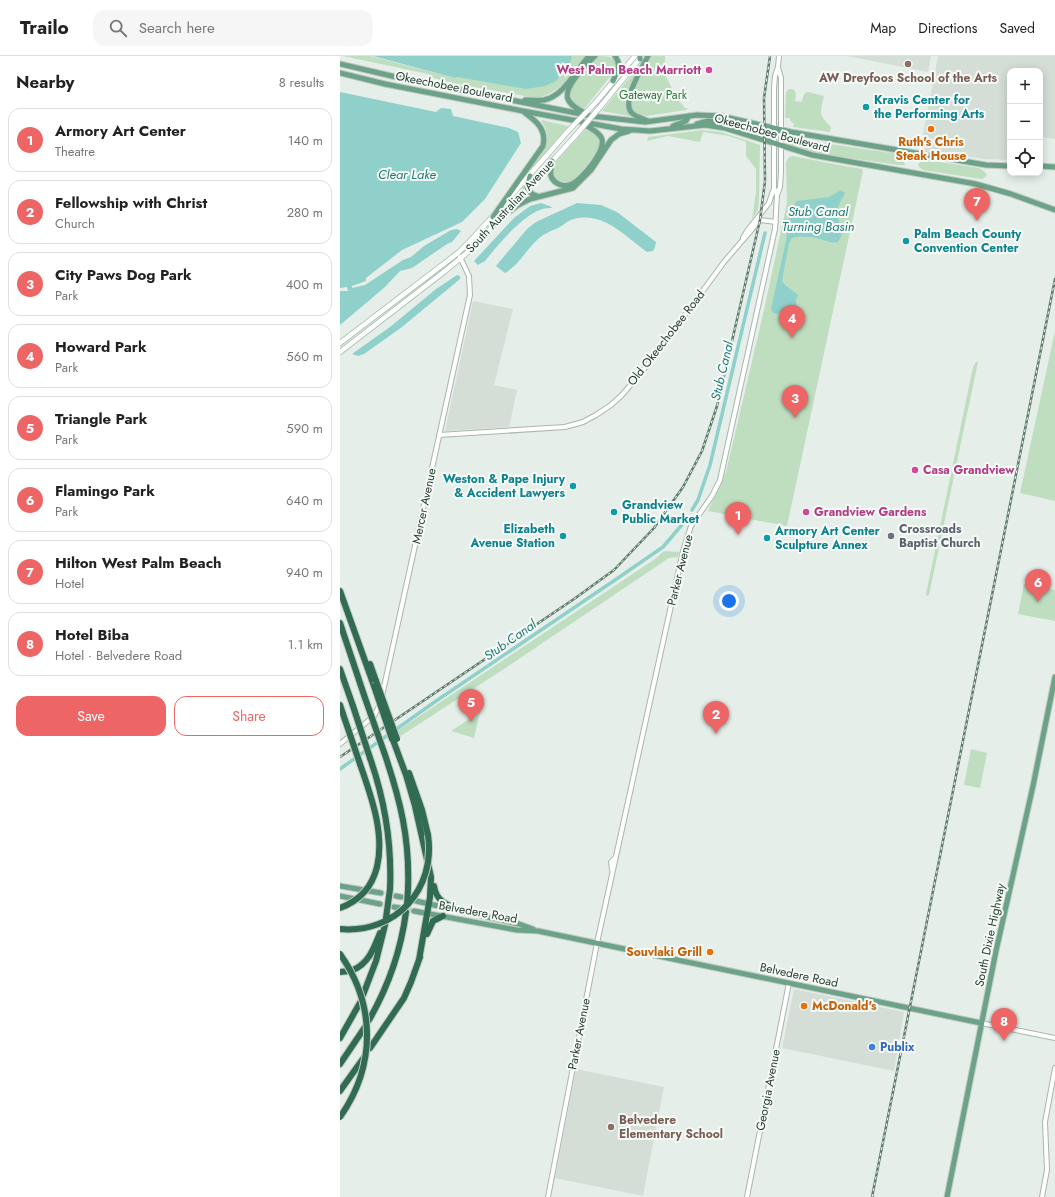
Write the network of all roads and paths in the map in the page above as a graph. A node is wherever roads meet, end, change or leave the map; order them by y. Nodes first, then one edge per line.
1 (589, 56) edge
2 (595, 56) edge
3 (615, 56) edge
4 (648, 56) edge
5 (779, 56) edge
6 (639, 57) edge
7 (340, 64) edge
8 (778, 67) junction
9 (340, 73) edge
10 (614, 81) junction
11 (508, 99) junction
12 (523, 111) junction
13 (591, 116) junction
14 (689, 116) junction
15 (579, 121) junction
16 (650, 122) junction
17 (689, 126) junction
18 (667, 129) junction
19 (633, 130) junction
20 (781, 130) junction
21 (774, 131) junction
22 (774, 144) junction
23 (781, 146) junction
24 (552, 161) junction
25 (1007, 166) edge
26 (1043, 166) edge
27 (1055, 167) edge
28 (530, 176) junction
29 (527, 188) junction
30 (774, 188) junction
31 (777, 195) junction
32 (537, 196) junction
33 (1055, 210) edge
34 (493, 217) junction
35 (501, 218) junction
36 (760, 220) junction
37 (753, 221) junction
38 (776, 222) junction
39 (740, 242) junction
40 (458, 253) junction
41 (461, 259) junction
42 (340, 343) edge
43 (340, 352) edge
44 (439, 435) junction
45 (340, 589) edge
46 (340, 623) edge
47 (340, 669) edge
48 (1055, 678) edge
49 (340, 705) edge
50 (395, 740) junction
51 (340, 744) edge
52 (431, 877) junction
53 (340, 886) edge
54 (382, 894) dead end
55 (340, 896) edge
56 (416, 900) dead end
57 (380, 904) dead end
58 (429, 904) junction
59 (407, 905) dead end
60 (340, 908) edge
61 (414, 910) tunnel mouth
62 (462, 911) junction
63 (406, 912) dead end
64 (428, 913) junction
65 (443, 916) junction
66 (385, 922) junction
67 (340, 929) edge
68 (538, 931) junction
69 (597, 943) junction
70 (340, 954) edge
71 (419, 960) junction
72 (340, 972) edge
73 (789, 983) junction
74 (369, 1020) dead end
75 (982, 1023) junction
76 (365, 1027) dead end
77 (340, 1038) edge
78 (1055, 1038) edge
79 (370, 1048) dead end
80 (365, 1056) dead end
81 (340, 1064) edge
82 (1055, 1068) edge
83 (340, 1091) edge
84 (340, 1117) edge
85 (548, 1197) edge
86 (747, 1197) edge
87 (946, 1197) edge
88 (1042, 1197) edge

1 - 11 main road
2 - 13 main road
3 - 10 main road
4 - 16 main road
5 - 8 street
6 - 10 main road, South Australian Avenue
6 - 24 main road, South Australian Avenue, bridge
7 - 11 main road, Okeechobee Boulevard
8 - 20 street, Parker Avenue
8 - 21 street, Parker Avenue
9 - 12 main road, Okeechobee Boulevard
10 - 28 main road, South Australian Avenue, bridge
11 - 13 main road, Okeechobee Boulevard
12 - 15 main road, Okeechobee Boulevard
12 - 34 main road
13 - 16 main road, Okeechobee Boulevard
14 - 16 main road, Okeechobee Boulevard
14 - 18 main road
14 - 21 main road, Okeechobee Boulevard
15 - 19 main road, Okeechobee Boulevard
15 - 24 main road
17 - 18 main road, Okeechobee Boulevard
17 - 21 main road
17 - 22 main road, Okeechobee Boulevard
18 - 19 main road, Okeechobee Boulevard
19 - 32 main road
20 - 21 main road, Okeechobee Boulevard
20 - 23 street, Parker Avenue
20 - 25 main road, Okeechobee Boulevard
21 - 22 street, Parker Avenue
22 - 23 main road, Okeechobee Boulevard
22 - 30 street, Parker Avenue
23 - 31 street, Parker Avenue
23 - 33 main road, Okeechobee Boulevard
24 - 29 main road, South Australian Avenue
26 - 27 main road
28 - 29 main road
28 - 34 main road, South Australian Avenue
29 - 32 main road
29 - 35 main road, South Australian Avenue
30 - 31 street, Parker Avenue
30 - 37 street, Old Okeechobee Road
31 - 38 street, Parker Avenue
32 - 35 main road
34 - 40 main road, South Australian Avenue
35 - 41 main road, South Australian Avenue
36 - 37 street
36 - 38 street
36 - 39 street, Old Okeechobee Road
37 - 39 street, Old Okeechobee Road
38 - 69 street, Parker Avenue
39 - 44 street, Old Okeechobee Road
40 - 41 street, Mercer Avenue
40 - 42 main road, South Australian Avenue
41 - 43 main road, South Australian Avenue
41 - 44 street, Mercer Avenue
44 - 51 street, Mercer Avenue
45 - 50 highway, bridge
46 - 59 highway, bridge
47 - 66 highway, bridge
48 - 75 main road, South Dixie Highway
49 - 60 highway, bridge
50 - 52 highway
50 - 67 highway, bridge
52 - 58 highway
52 - 62 highway
53 - 54 main road
55 - 57 main road
56 - 58 main road, Belvedere Road
58 - 62 main road, Belvedere Road
58 - 64 highway
61 - 64 main road, Belvedere Road
62 - 68 main road, Belvedere Road
63 - 74 highway
64 - 65 main road, Belvedere Road
64 - 71 highway
65 - 68 main road, Belvedere Road
65 - 71 highway
66 - 72 highway
66 - 77 highway
68 - 69 main road, Belvedere Road
69 - 73 main road, Belvedere Road
69 - 85 street, Parker Avenue
70 - 84 highway, bridge
71 - 79 highway
73 - 75 main road, Belvedere Road
73 - 86 street, Georgia Avenue
75 - 78 street, Belvedere Road
75 - 87 main road, South Dixie Highway
76 - 81 highway
80 - 83 highway
82 - 88 street

